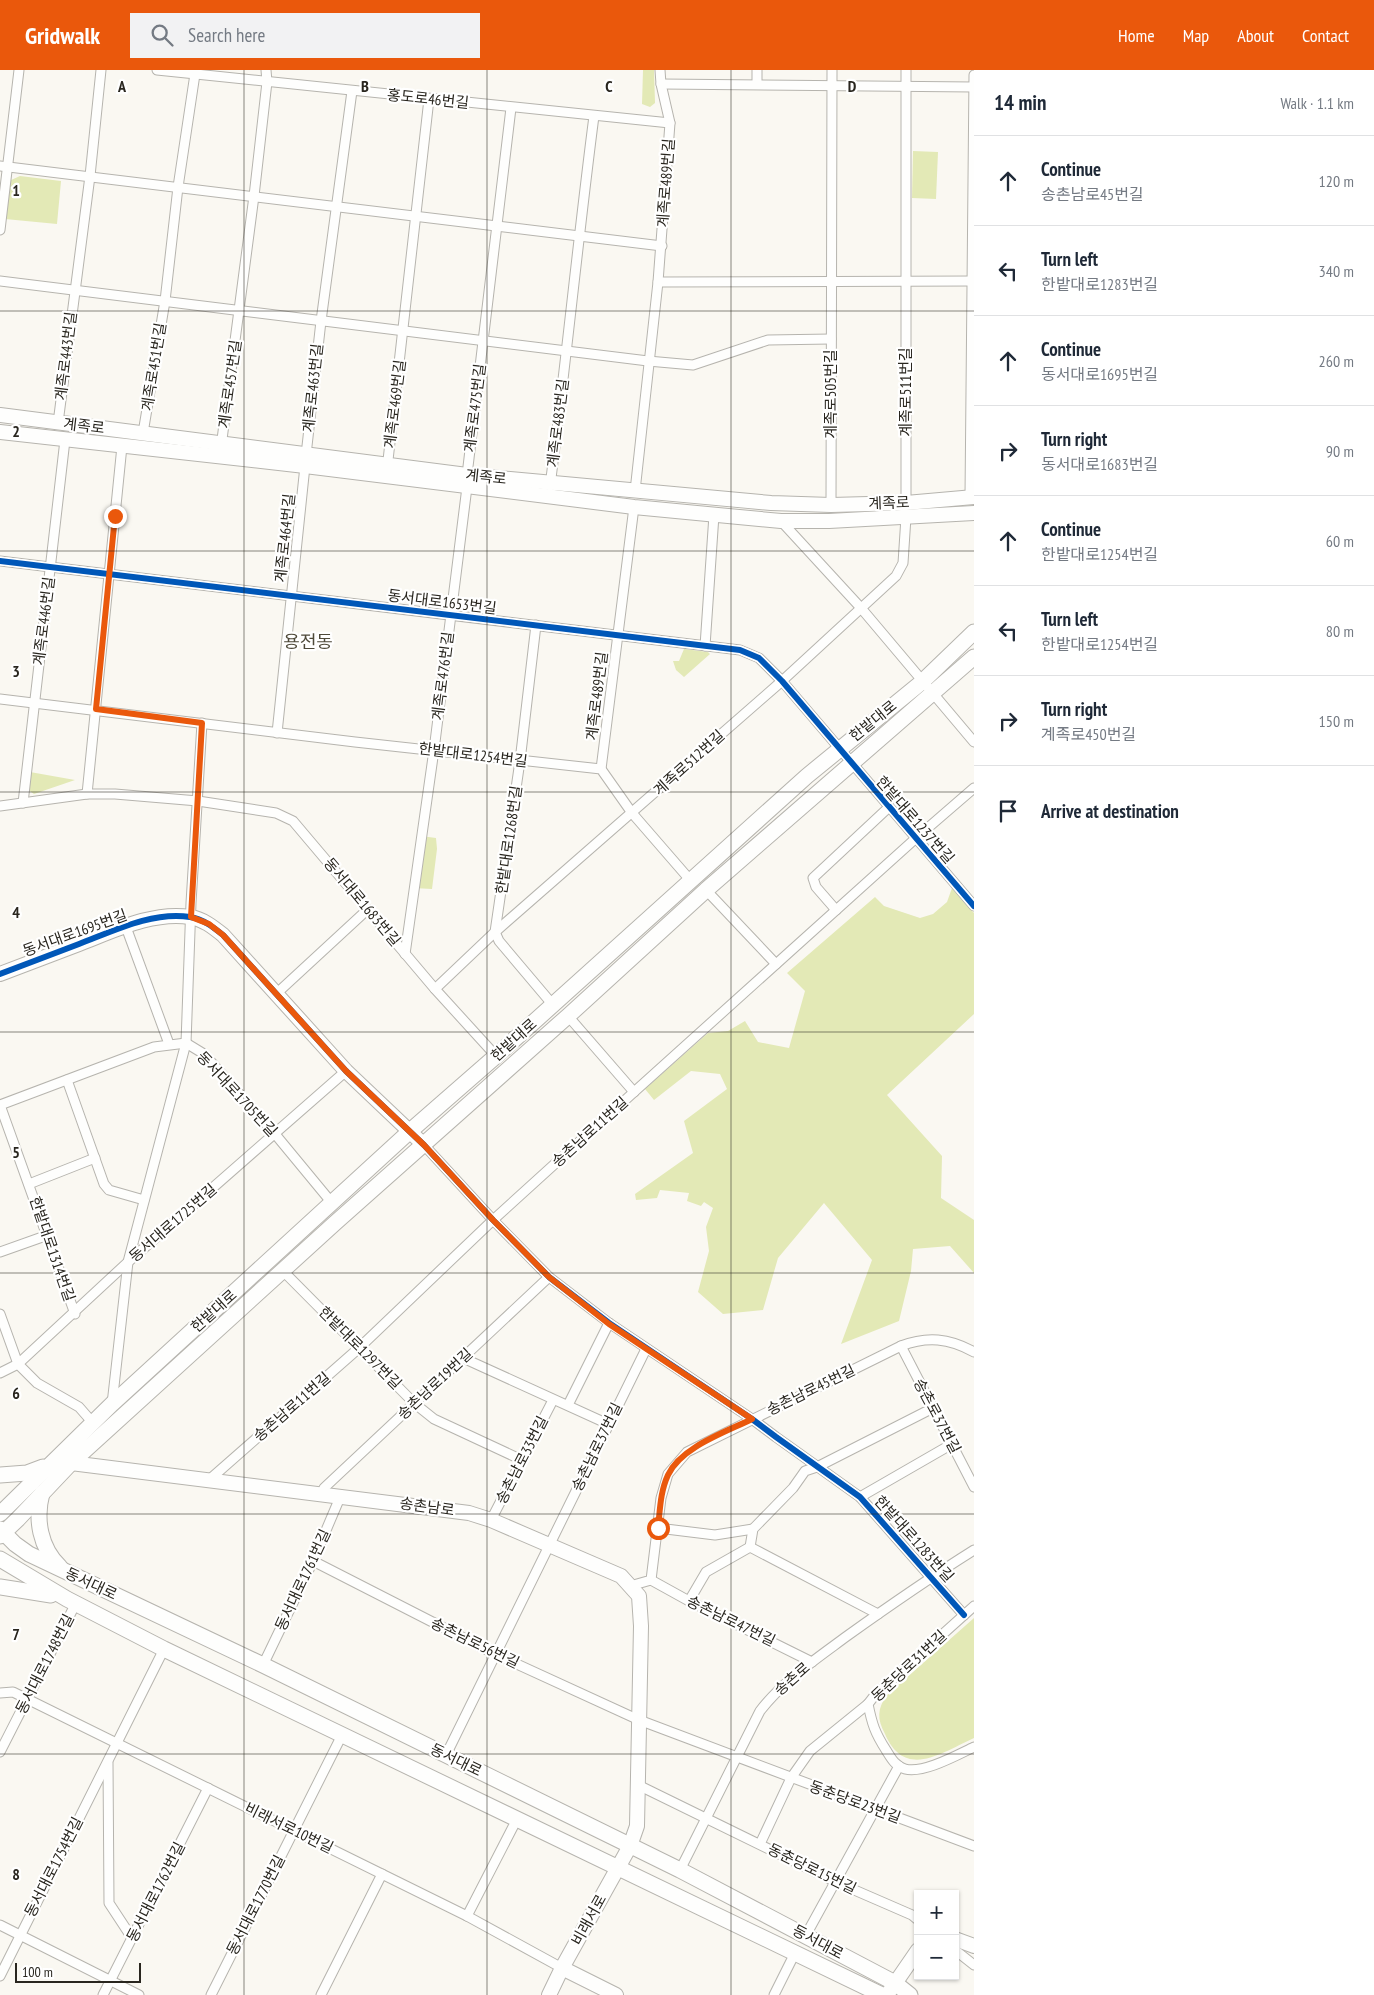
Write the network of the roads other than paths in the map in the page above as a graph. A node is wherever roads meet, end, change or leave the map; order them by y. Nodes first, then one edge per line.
1 (19, 70) edge
2 (101, 70) edge
3 (157, 70) edge
4 (266, 70) edge
5 (660, 70) edge
6 (757, 70) edge
7 (832, 70) edge
8 (906, 70) edge
9 (195, 74) junction
10 (974, 75) edge
11 (267, 82) junction
12 (660, 84) junction
13 (757, 84) junction
14 (832, 84) junction
15 (906, 87) junction
16 (974, 87) edge
17 (352, 91) junction
18 (429, 99) junction
19 (511, 108) junction
20 (594, 116) junction
21 (670, 123) junction
22 (4, 166) edge
23 (90, 176) junction
24 (178, 187) junction
25 (254, 196) junction
26 (336, 206) junction
27 (417, 216) junction
28 (498, 226) junction
29 (0, 230) edge
30 (578, 236) junction
31 (662, 246) junction
32 (0, 281) edge
33 (906, 281) junction
34 (973, 281) edge
35 (658, 282) junction
36 (832, 282) junction
37 (74, 290) junction
38 (165, 301) junction
39 (240, 311) junction
40 (321, 321) junction
41 (403, 331) junction
42 (832, 339) junction
43 (483, 341) junction
44 (567, 351) junction
45 (648, 361) junction
46 (0, 415) edge
47 (58, 423) junction
48 (0, 432) edge
49 (143, 433) junction
50 (65, 440) junction
51 (122, 446) junction
52 (220, 450) junction
53 (306, 461) junction
54 (387, 470) junction
55 (467, 481) junction
56 (550, 489) junction
57 (635, 492) junction
58 (972, 497) edge
59 (831, 505) junction
60 (634, 507) junction
61 (906, 510) junction
62 (974, 513) edge
63 (714, 515) junction
64 (781, 521) junction
65 (0, 561) edge
66 (50, 567) junction
67 (108, 574) junction
68 (292, 595) junction
69 (861, 608) junction
70 (451, 616) junction
71 (536, 626) junction
72 (974, 632) edge
73 (617, 635) junction
74 (705, 646) junction
75 (974, 657) edge
76 (782, 681) junction
77 (922, 682) junction
78 (933, 694) junction
79 (0, 699) edge
80 (34, 702) junction
81 (96, 709) junction
82 (202, 723) junction
83 (277, 732) junction
84 (974, 742) edge
85 (838, 749) junction
86 (434, 750) junction
87 (520, 761) junction
88 (850, 763) junction
89 (601, 769) junction
90 (974, 788) edge
91 (87, 794) junction
92 (198, 801) junction
93 (23, 803) junction
94 (0, 806) edge
95 (888, 808) junction
96 (632, 813) junction
97 (915, 839) junction
98 (691, 881) junction
99 (706, 890) junction
100 (974, 906) edge
101 (367, 910) junction
102 (836, 910) junction
103 (191, 917) junction
104 (126, 927) junction
105 (495, 932) junction
106 (405, 954) junction
107 (776, 964) junction
108 (0, 974) edge
109 (435, 989) junction
110 (276, 994) junction
111 (553, 1005) junction
112 (568, 1016) junction
113 (186, 1043) junction
114 (169, 1044) junction
115 (496, 1056) junction
116 (346, 1071) junction
117 (66, 1080) junction
118 (634, 1092) junction
119 (0, 1105) edge
120 (409, 1132) junction
121 (275, 1134) junction
122 (424, 1145) junction
123 (95, 1158) junction
124 (29, 1184) junction
125 (144, 1200) junction
126 (332, 1203) junction
127 (493, 1220) junction
128 (48, 1235) junction
129 (0, 1252) edge
130 (128, 1262) junction
131 (283, 1271) junction
132 (549, 1277) junction
133 (0, 1314) edge
134 (75, 1314) junction
135 (609, 1324) junction
136 (901, 1346) junction
137 (359, 1348) junction
138 (646, 1350) junction
139 (974, 1352) edge
140 (462, 1358) junction
141 (18, 1364) junction
142 (0, 1373) edge
143 (553, 1400) junction
144 (414, 1403) junction
145 (112, 1404) junction
146 (568, 1405) junction
147 (933, 1408) junction
148 (752, 1419) junction
149 (93, 1423) junction
150 (608, 1424) junction
151 (952, 1444) junction
152 (522, 1460) junction
153 (51, 1463) junction
154 (71, 1463) junction
155 (817, 1467) junction
156 (971, 1474) edge
157 (0, 1475) edge
158 (209, 1480) junction
159 (974, 1487) edge
160 (42, 1493) junction
161 (322, 1493) junction
162 (341, 1495) junction
163 (860, 1497) junction
164 (0, 1514) edge
165 (491, 1520) junction
166 (658, 1528) junction
167 (753, 1529) junction
168 (1, 1532) edge
169 (548, 1546) junction
170 (750, 1546) junction
171 (974, 1550) edge
172 (0, 1560) edge
173 (313, 1562) junction
174 (67, 1573) junction
175 (931, 1577) junction
176 (651, 1580) junction
177 (630, 1586) junction
178 (0, 1587) edge
179 (71, 1601) junction
180 (689, 1601) junction
181 (974, 1606) edge
182 (878, 1614) junction
183 (964, 1615) junction
184 (164, 1649) junction
185 (496, 1654) junction
186 (812, 1662) junction
187 (263, 1665) junction
188 (0, 1693) edge
189 (27, 1699) junction
190 (868, 1704) junction
191 (639, 1720) junction
192 (342, 1735) junction
193 (116, 1743) junction
194 (974, 1748) edge
195 (0, 1752) edge
196 (446, 1755) junction
197 (737, 1758) junction
198 (108, 1759) junction
199 (899, 1766) junction
200 (791, 1778) junction
201 (638, 1785) junction
202 (208, 1788) junction
203 (875, 1810) junction
204 (706, 1818) junction
205 (517, 1819) junction
206 (294, 1830) junction
207 (760, 1844) junction
208 (630, 1846) junction
209 (974, 1846) edge
210 (618, 1868) junction
211 (680, 1870) junction
212 (382, 1874) junction
213 (836, 1882) junction
214 (467, 1916) junction
215 (914, 1917) edge
216 (0, 1925) edge
217 (20, 1935) junction
218 (806, 1935) junction
219 (132, 1938) junction
220 (959, 1940) edge
221 (974, 1946) edge
222 (795, 1953) junction
223 (959, 1953) edge
224 (914, 1956) edge
225 (974, 1965) edge
226 (562, 1968) junction
227 (0, 1976) edge
228 (111, 1981) junction
229 (891, 1989) edge
230 (103, 1995) edge
231 (139, 1995) edge
232 (211, 1995) edge
233 (321, 1995) edge
234 (549, 1995) edge
235 (616, 1995) edge
236 (774, 1995) edge
237 (882, 1995) edge
238 (910, 1995) edge

1 - 22 street
2 - 23 street, 계족로443번길
3 - 9 street, 홍도로46번길
4 - 11 street, 계족로457번길
5 - 12 street, 계족로489번길
6 - 13 street
7 - 14 street, 계족로505번길
8 - 15 street, 계족로511번길
9 - 11 street, 홍도로46번길
9 - 24 street, 계족로451번길
10 - 16 street
11 - 17 street, 홍도로46번길
11 - 25 street, 계족로457번길
12 - 13 street
12 - 21 street, 계족로489번길
13 - 14 street
14 - 15 street
14 - 36 street, 계족로505번길
15 - 16 street
15 - 33 street, 계족로511번길
16 - 34 street
17 - 18 street, 홍도로46번길
17 - 26 street, 계족로463번길
18 - 19 street, 홍도로46번길
18 - 27 street, 계족로469번길
19 - 20 street, 홍도로46번길
19 - 28 street, 계족로475번길
20 - 21 street, 홍도로46번길
20 - 30 street, 계족로483번길
21 - 31 street, 계족로489번길
22 - 23 street
22 - 29 street
23 - 24 street
23 - 37 street, 계족로443번길
24 - 25 street
24 - 38 street, 계족로451번길
25 - 26 street
25 - 39 street, 계족로457번길
26 - 27 street
26 - 40 street, 계족로463번길
27 - 28 street
27 - 41 street, 계족로469번길
28 - 30 street
28 - 43 street, 계족로475번길
30 - 31 street
30 - 44 street, 계족로483번길
31 - 35 street, 계족로489번길
32 - 37 street
33 - 34 street
33 - 36 street
33 - 61 street, 계족로511번길
34 - 58 street
35 - 36 street
35 - 45 street, 계족로489번길
36 - 42 street, 계족로505번길
37 - 38 street, 계족로443번길
37 - 47 street, 계족로443번길
38 - 39 street, 계족로451번길
38 - 49 street, 계족로451번길
39 - 40 street
39 - 52 street, 계족로457번길
40 - 41 street
40 - 53 street, 계족로463번길
41 - 43 street
41 - 54 street, 계족로469번길
42 - 45 street
42 - 59 street, 계족로505번길
43 - 44 street
43 - 55 street, 계족로475번길
44 - 45 street
44 - 56 street, 계족로483번길
45 - 57 street, 계족로489번길
46 - 47 street, 계족로
47 - 49 street, 계족로
48 - 50 street, 계족로
49 - 52 street, 계족로
50 - 51 street, 계족로
50 - 66 street, 계족로446번길
51 - 52 street, 계족로
51 - 67 street
52 - 53 street, 계족로
53 - 54 street, 계족로
53 - 68 street, 계족로464번길
54 - 55 street, 계족로
55 - 56 street, 계족로
55 - 70 street, 계족로476번길
56 - 57 street, 계족로
56 - 60 street, 계족로
57 - 59 street, 계족로
58 - 61 street, 계족로
59 - 61 street, 계족로
60 - 63 street, 계족로
60 - 73 street, 계족로489번길
61 - 62 street, 계족로
61 - 64 street, 계족로
61 - 69 street, 계족로512번길
63 - 64 street, 계족로
63 - 74 street
64 - 69 street
65 - 66 street, 동서대로1653번길
66 - 67 street, 동서대로1653번길
66 - 80 street, 계족로446번길
67 - 68 street, 동서대로1653번길
67 - 81 street
68 - 70 street, 동서대로1653번길
68 - 83 street, 계족로464번길
69 - 76 street, 계족로512번길
69 - 77 street
70 - 71 street, 동서대로1653번길
70 - 86 street, 계족로476번길
71 - 73 street, 동서대로1653번길
71 - 87 street, 한밭대로1268번길
72 - 77 main road, 한밭대로
73 - 74 street, 동서대로1653번길
73 - 89 street, 계족로489번길
74 - 76 street, 동서대로1653번길
75 - 78 main road, 한밭대로
76 - 85 street, 동서대로1653번길
76 - 96 street, 계족로512번길
77 - 78 street
77 - 85 main road, 한밭대로
78 - 84 street
78 - 88 main road, 한밭대로
79 - 80 street, 한밭대로1254번길
80 - 81 street, 한밭대로1254번길
80 - 93 street, 계족로446번길
81 - 82 street, 한밭대로1254번길
81 - 91 street
82 - 83 street, 한밭대로1254번길
82 - 92 street
83 - 86 street, 한밭대로1254번길
85 - 88 street, 한밭대로1237번길
85 - 98 main road, 한밭대로
86 - 87 street, 한밭대로1254번길
86 - 106 street, 계족로476번길
87 - 89 street, 한밭대로1254번길
87 - 105 street, 한밭대로1268번길
88 - 95 street, 한밭대로1237번길
88 - 99 main road, 한밭대로
89 - 96 street
90 - 97 street, 송촌남로11번길
91 - 92 street, 동서대로1683번길
91 - 93 street, 동서대로1683번길
92 - 101 street, 동서대로1683번길
92 - 103 street
93 - 94 street, 동서대로1683번길
95 - 97 street, 한밭대로1237번길
95 - 102 street
96 - 98 street
96 - 105 street, 계족로512번길
97 - 100 street, 한밭대로1237번길
97 - 102 street, 송촌남로11번길
98 - 111 main road, 한밭대로
99 - 107 street
99 - 112 main road, 한밭대로
101 - 106 street, 동서대로1683번길
101 - 110 street
102 - 107 street, 송촌남로11번길
103 - 104 street, 동서대로1695번길
103 - 110 street, 동서대로1695번길
103 - 113 street
104 - 108 street, 동서대로1695번길
104 - 114 street
105 - 109 street, 계족로512번길
105 - 111 street
106 - 109 street, 동서대로1683번길
107 - 118 street, 송촌남로11번길
109 - 115 street, 동서대로1683번길
110 - 116 street, 동서대로1695번길
111 - 115 main road, 한밭대로
112 - 118 street
112 - 122 main road, 한밭대로
113 - 114 street
113 - 121 street, 동서대로1705번길
113 - 125 street, 동서대로1705번길
114 - 117 street
115 - 120 main road, 한밭대로
116 - 120 street, 동서대로1695번길
116 - 121 street, 동서대로1725번길
117 - 119 street
117 - 123 street
118 - 127 street, 송촌남로11번길
119 - 124 street, 한밭대로1314번길
120 - 122 street, 동서대로1695번길
120 - 126 main road, 한밭대로
121 - 126 street, 동서대로1705번길
121 - 130 street, 동서대로1725번길
122 - 127 street, 한밭대로1283번길
122 - 131 main road, 한밭대로
123 - 124 street, 한밭대로1314번길
123 - 125 street
124 - 128 street, 한밭대로1314번길
125 - 130 street, 동서대로1705번길
126 - 145 main road, 한밭대로
127 - 132 street, 한밭대로1283번길
127 - 137 street, 송촌남로11번길
128 - 129 street
128 - 134 street, 한밭대로1314번길
130 - 134 street, 동서대로1725번길
130 - 145 street
131 - 137 street, 한밭대로1297번길
131 - 154 main road, 한밭대로
132 - 135 street, 한밭대로1283번길
132 - 140 street, 송촌남로19번길
133 - 141 street
134 - 141 street, 동서대로1725번길
135 - 138 street, 한밭대로1283번길
135 - 146 street
136 - 139 street, 송촌남로45번길
136 - 147 street, 송촌로37번길
136 - 148 street, 송촌남로45번길
137 - 144 street, 한밭대로1297번길
137 - 158 street, 송촌남로11번길
138 - 148 street, 한밭대로1283번길
138 - 150 street, 송촌남로37번길
140 - 143 street, 송촌남로33번길
140 - 144 street, 송촌남로19번길
141 - 142 street, 동서대로1725번길
141 - 149 street
143 - 146 street, 송촌남로33번길
143 - 152 street, 송촌남로33번길
144 - 152 street, 한밭대로1297번길
144 - 161 street, 송촌남로19번길
145 - 149 main road, 한밭대로
146 - 150 street, 송촌남로33번길
147 - 151 street, 송촌로37번길
147 - 155 street
148 - 155 street, 한밭대로1283번길
148 - 166 street, 송촌남로45번길
149 - 153 main road, 한밭대로
150 - 169 street, 송촌남로37번길
151 - 156 street, 송촌로37번길
151 - 163 street
152 - 165 street, 송촌남로33번길
153 - 157 main road
153 - 164 main road, 한밭대로
154 - 158 street, 송촌남로
154 - 160 main road, 한밭대로
155 - 163 street, 한밭대로1283번길
155 - 167 street
156 - 159 street, 송촌로37번길
158 - 161 street, 송촌남로
160 - 168 main road, 한밭대로
160 - 174 main road
161 - 162 street, 송촌남로
162 - 165 street, 송촌남로
162 - 173 street, 동서대로1761번길
163 - 175 street, 한밭대로1283번길
165 - 169 street, 송촌남로
166 - 167 street
166 - 176 street, 송촌남로45번길
167 - 170 street
168 - 174 main road, 동서대로
169 - 177 street, 송촌남로
169 - 185 street, 송촌남로37번길
170 - 180 street
170 - 182 street
171 - 175 street, 송촌로
172 - 179 main road, 동서대로
173 - 185 street, 송촌남로56번길
173 - 187 street, 동서대로1761번길
174 - 187 main road, 동서대로
175 - 182 street, 송촌로
175 - 183 street, 한밭대로1283번길
176 - 177 street
176 - 180 street, 송촌남로47번길
177 - 191 street, 송촌남로
178 - 179 main road
179 - 184 main road, 동서대로
179 - 189 street, 동서대로1748번길
180 - 186 street, 송촌남로47번길
181 - 183 street, 동춘당로31번길
182 - 186 street, 송촌로
183 - 190 street, 동춘당로31번길
184 - 192 main road, 동서대로
184 - 193 street, 동서대로1754번길
185 - 191 street, 송촌남로56번길
185 - 196 street, 송촌남로37번길
186 - 197 street, 송촌로
187 - 196 main road, 동서대로
188 - 189 street, 비래서로10번길
189 - 193 street, 비래서로10번길
189 - 195 street, 동서대로1748번길
190 - 199 street, 동춘당로31번길
190 - 200 street
191 - 197 street
191 - 201 street, 송촌남로
192 - 205 main road, 동서대로
192 - 206 street, 동서대로1770번길
193 - 198 street, 동서대로1754번길
193 - 202 street, 비래서로10번길
194 - 199 street
196 - 208 main road, 동서대로
197 - 200 street, 동춘당로23번길
197 - 204 street, 송촌로
198 - 217 street, 동서대로1754번길
198 - 219 street, 동서대로1754번길
199 - 203 street
200 - 203 street, 동춘당로23번길
200 - 207 street
201 - 204 street, 동춘당로15번길
201 - 208 street, 송촌남로
202 - 206 street, 비래서로10번길
202 - 219 street, 동서대로1762번길
203 - 209 street, 동춘당로23번길
203 - 213 street
204 - 207 street, 동춘당로15번길
204 - 211 street, 송촌로
205 - 210 main road, 동서대로
205 - 214 street
206 - 212 street, 비래서로10번길
206 - 232 street, 동서대로1770번길
207 - 213 street, 동춘당로15번길
208 - 210 street, 비래서로
208 - 211 main road, 동서대로
210 - 222 main road, 동서대로
210 - 226 street, 비래서로
211 - 218 main road, 동서대로
212 - 214 street, 비래서로10번길
212 - 233 street
213 - 215 street, 동춘당로15번길
213 - 218 street
214 - 226 street, 비래서로10번길
216 - 217 street
217 - 227 street, 동서대로1754번길
217 - 228 street
218 - 229 main road, 동서대로
219 - 228 street, 동서대로1762번길
220 - 221 street
222 - 236 street
222 - 237 main road, 동서대로
223 - 225 street
224 - 229 street
226 - 234 street, 비래서로
226 - 235 street
228 - 230 street, 동서대로1762번길
228 - 231 street
229 - 238 main road, 동서대로

